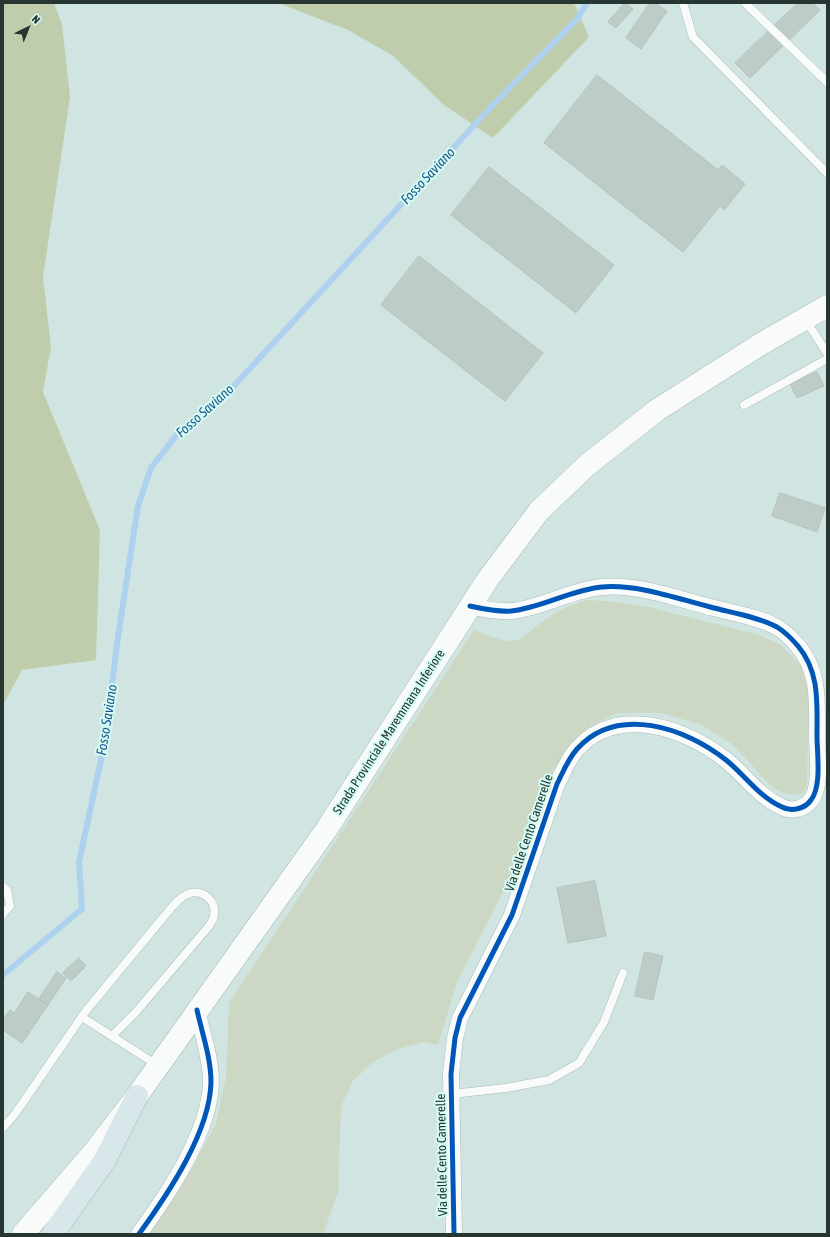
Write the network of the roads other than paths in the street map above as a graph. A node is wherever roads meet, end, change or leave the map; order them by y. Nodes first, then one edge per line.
1 (683, 3) edge
2 (745, 3) edge
3 (827, 82) edge
4 (827, 173) edge
5 (827, 306) edge
6 (805, 318) junction
7 (827, 353) edge
8 (827, 359) edge
9 (744, 405) dead end
10 (470, 606) junction
11 (3, 887) edge
12 (3, 914) edge
13 (623, 972) dead end
14 (197, 1010) junction
15 (82, 1017) junction
16 (112, 1036) junction
17 (157, 1065) junction
18 (452, 1094) junction
19 (137, 1096) junction
20 (3, 1128) edge
21 (23, 1234) edge
22 (53, 1234) edge
23 (139, 1234) edge
24 (454, 1234) edge

1 - 4 lane
2 - 3 lane
5 - 6 main road, Strada Provinciale Maremmana Inferiore
6 - 7 lane
6 - 10 main road, Strada Provinciale Maremmana Inferiore
8 - 9 lane
10 - 14 main road, Strada Provinciale Maremmana Inferiore
10 - 18 street, Via delle Cento Camerelle
11 - 12 lane
13 - 18 lane
14 - 17 main road, Strada Provinciale Maremmana Inferiore
14 - 23 street
15 - 16 lane
15 - 16 lane
15 - 20 lane
16 - 17 lane
17 - 19 main road, Strada Provinciale Maremmana Inferiore
18 - 24 street, Via delle Cento Camerelle
19 - 21 main road, Strada Provinciale Maremmana Inferiore
19 - 22 highway

